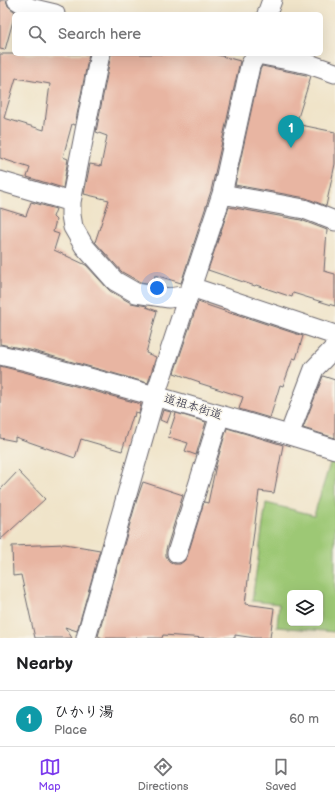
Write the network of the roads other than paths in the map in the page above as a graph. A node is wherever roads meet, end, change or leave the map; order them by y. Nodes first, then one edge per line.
1 (18, 0) edge
2 (272, 0) edge
3 (47, 12) edge
4 (268, 12) edge
5 (100, 56) edge
6 (255, 56) edge
7 (267, 56) edge
8 (335, 73) edge
9 (0, 181) edge
10 (222, 194) junction
11 (71, 202) junction
12 (335, 221) edge
13 (190, 291) junction
14 (335, 334) edge
15 (335, 347) edge
16 (0, 355) edge
17 (155, 396) junction
18 (220, 415) junction
19 (289, 435) junction
20 (335, 449) edge
21 (178, 553) dead end
22 (86, 638) edge

1 - 3 street
2 - 4 street
5 - 11 street
6 - 10 street
7 - 8 street
9 - 11 street
10 - 12 street
10 - 13 street
11 - 13 street
13 - 14 street
13 - 17 street
15 - 19 street
16 - 17 street, 道祖本街道
17 - 18 street, 道祖本街道
17 - 22 street
18 - 19 street, 道祖本街道
18 - 21 street
19 - 20 street, 道祖本街道

